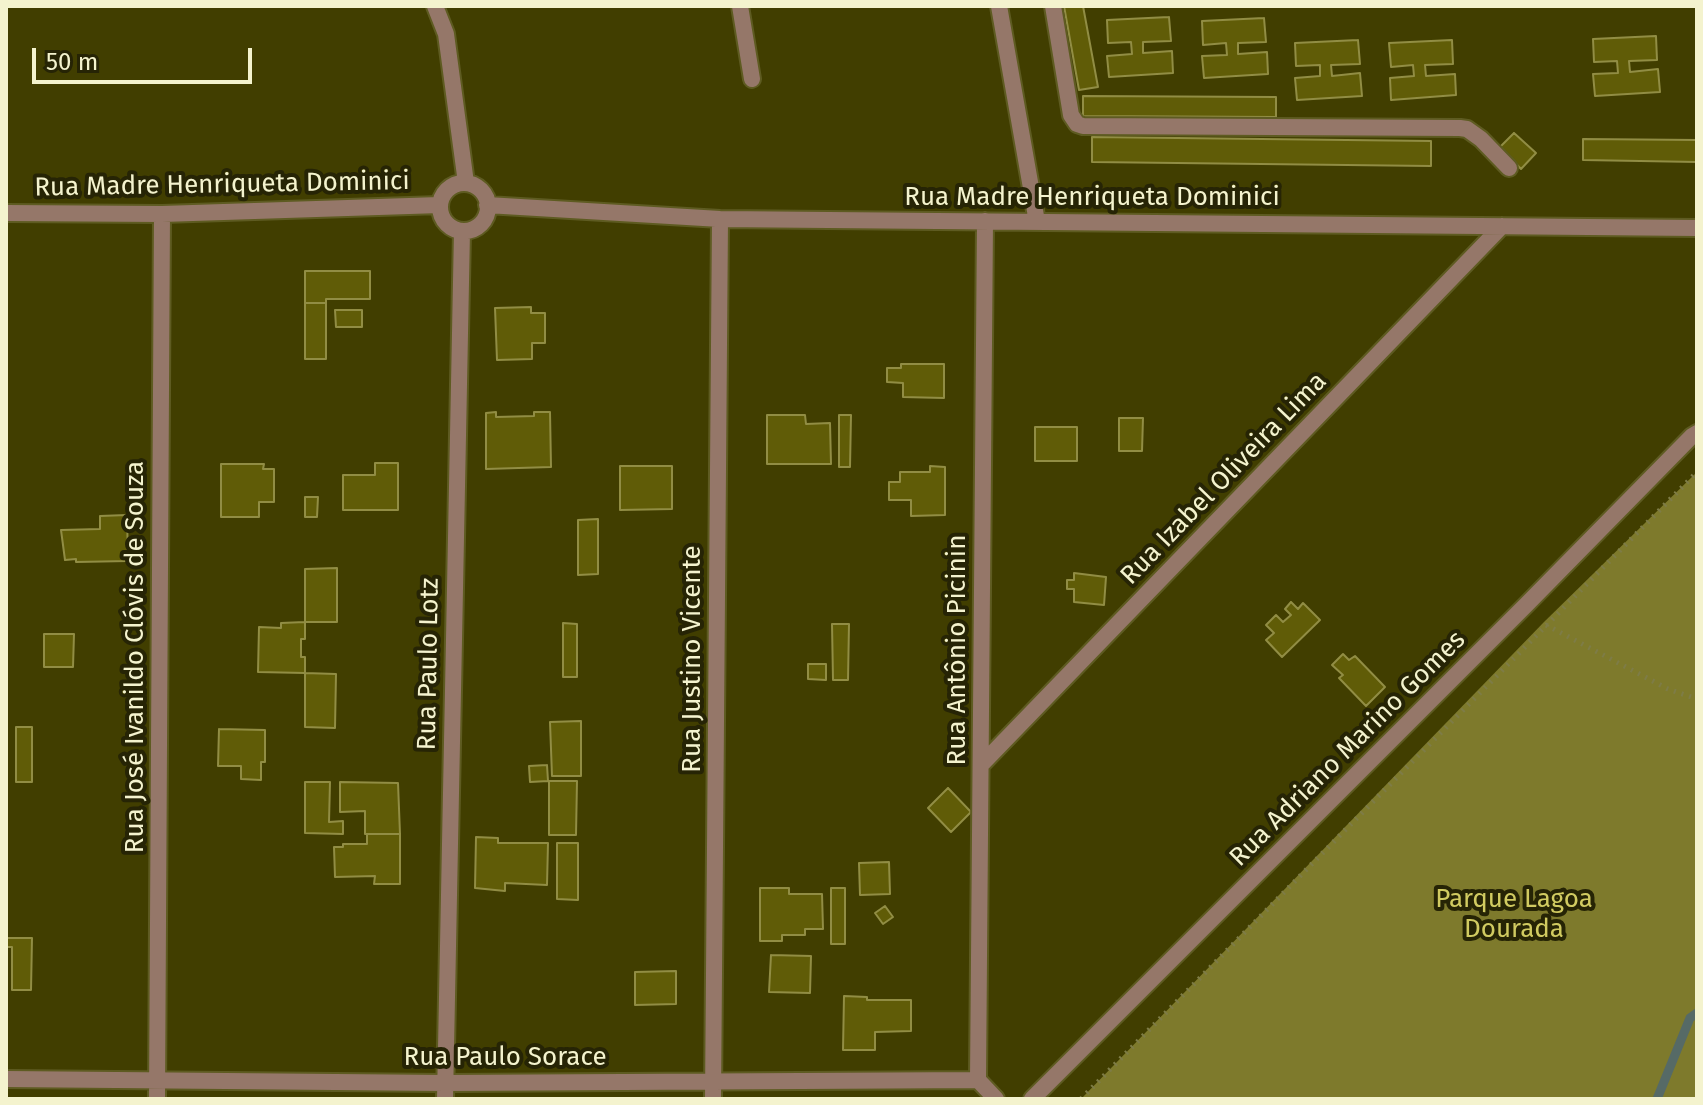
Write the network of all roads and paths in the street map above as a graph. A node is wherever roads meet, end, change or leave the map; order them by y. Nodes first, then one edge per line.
1 (435, 6) edge
2 (740, 6) edge
3 (999, 6) edge
4 (1053, 6) edge
5 (752, 79) dead end
6 (1509, 168) dead end
7 (466, 183) junction
8 (440, 205) junction
9 (487, 205) junction
10 (6, 213) edge
11 (162, 214) junction
12 (720, 219) junction
13 (985, 221) junction
14 (1037, 222) junction
15 (1502, 226) junction
16 (1697, 228) edge
17 (462, 231) junction
18 (1697, 433) edge
19 (1697, 472) edge
20 (1546, 625) junction
21 (1697, 699) edge
22 (981, 765) junction
23 (6, 1079) edge
24 (978, 1080) junction
25 (157, 1081) junction
26 (713, 1081) junction
27 (445, 1091) edge
28 (157, 1099) edge
29 (713, 1099) edge
30 (996, 1099) edge
31 (1032, 1099) edge
32 (1081, 1099) edge

1 - 7 street
2 - 5 street
3 - 14 street
4 - 6 street
7 - 8 street
7 - 9 street
8 - 11 street, Rua Madre Henriqueta Dominici
8 - 17 street
9 - 12 street, Rua Madre Henriqueta Dominici
9 - 17 street
10 - 11 street, Rua Madre Henriqueta Dominici
11 - 25 street, Rua José Ivanildo Clóvis de Souza
12 - 13 street, Rua Madre Henriqueta Dominici
12 - 26 street, Rua Justino Vicente
13 - 14 street, Rua Madre Henriqueta Dominici
13 - 22 street, Rua Antônio Picinin
14 - 15 street, Rua Madre Henriqueta Dominici
15 - 16 street, Rua Madre Henriqueta Dominici
15 - 22 street, Rua Izabel Oliveira Lima
17 - 27 street, Rua Paulo Lotz
18 - 31 street, Rua Adriano Marino Gomes
19 - 20 path
20 - 21 path
20 - 32 path
22 - 24 street, Rua Antônio Picinin
23 - 25 street, Rua Paulo Sorace
24 - 26 street, Rua Paulo Sorace
24 - 30 street
25 - 27 street, Rua Paulo Sorace
25 - 28 street, Rua José Ivanildo Clóvis de Souza
26 - 27 street, Rua Paulo Sorace
26 - 29 street, Rua Justino Vicente

